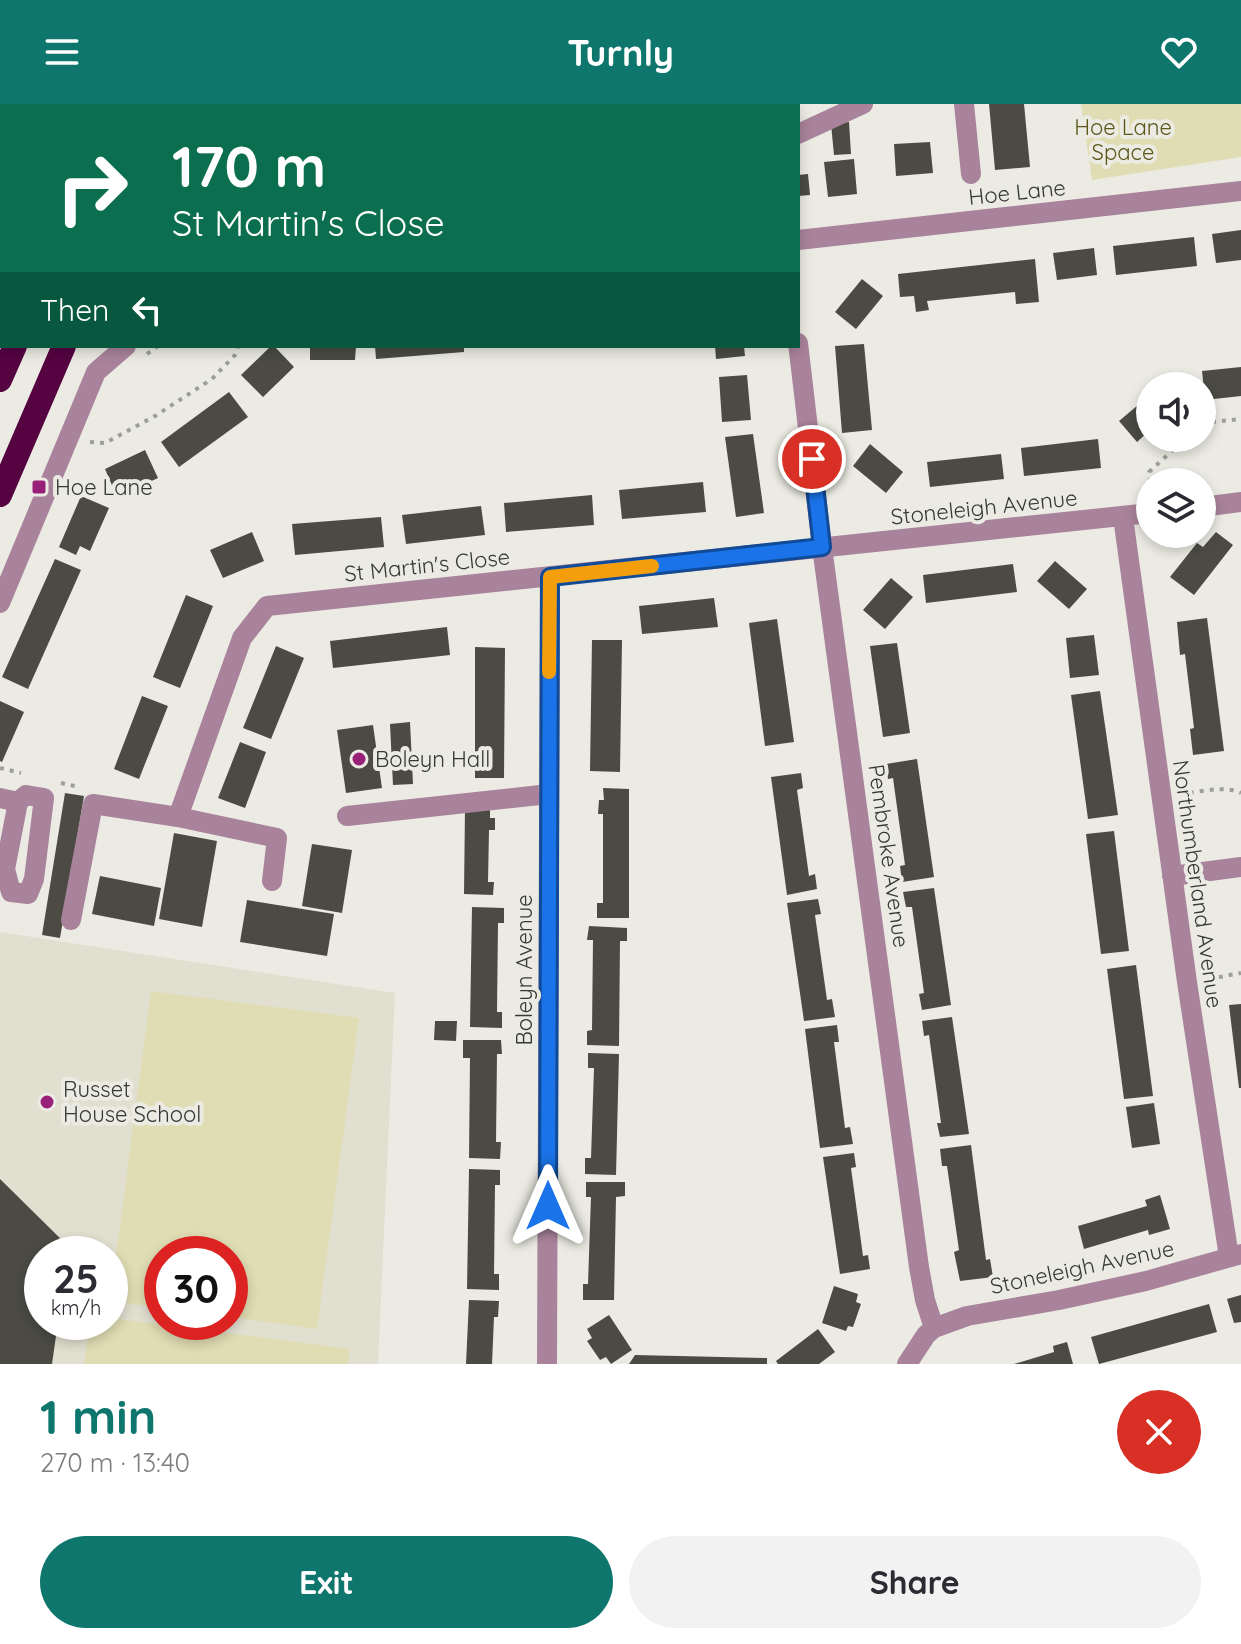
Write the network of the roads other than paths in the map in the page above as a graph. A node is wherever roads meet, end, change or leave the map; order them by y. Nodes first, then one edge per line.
1 (863, 104) edge
2 (964, 104) edge
3 (800, 133) edge
4 (971, 174) dead end
5 (1241, 191) edge
6 (800, 240) edge
7 (14, 348) edge
8 (63, 348) edge
9 (124, 348) edge
10 (799, 348) edge
11 (0, 380) edge
12 (0, 495) edge
13 (1241, 502) edge
14 (1216, 505) edge
15 (1136, 515) edge
16 (1123, 517) junction
17 (822, 547) junction
18 (550, 577) junction
19 (0, 603) edge
20 (549, 794) junction
21 (9, 800) edge
22 (347, 816) dead end
23 (178, 817) junction
24 (1241, 867) edge
25 (2, 869) edge
26 (1172, 876) junction
27 (272, 881) dead end
28 (71, 920) dead end
29 (1235, 1256) edge
30 (934, 1328) junction
31 (547, 1364) edge
32 (907, 1364) edge

1 - 3 street
2 - 4 street
5 - 6 street, Hoe Lane
7 - 11 highway
8 - 12 highway
9 - 19 street
10 - 17 street, Pembroke Avenue
13 - 14 street
15 - 16 street, Stoneleigh Avenue
16 - 17 street, Stoneleigh Avenue
16 - 26 street, Northumberland Avenue
17 - 18 street, St Martin's Close
17 - 30 street, Pembroke Avenue
18 - 20 street, Boleyn Avenue
18 - 23 street, St Martin's Close
20 - 22 street
20 - 31 street, Boleyn Avenue
21 - 25 street
21 - 25 street
23 - 27 street
23 - 28 street
24 - 26 street
26 - 29 street, Northumberland Avenue
29 - 30 street, Stoneleigh Avenue
30 - 32 street

